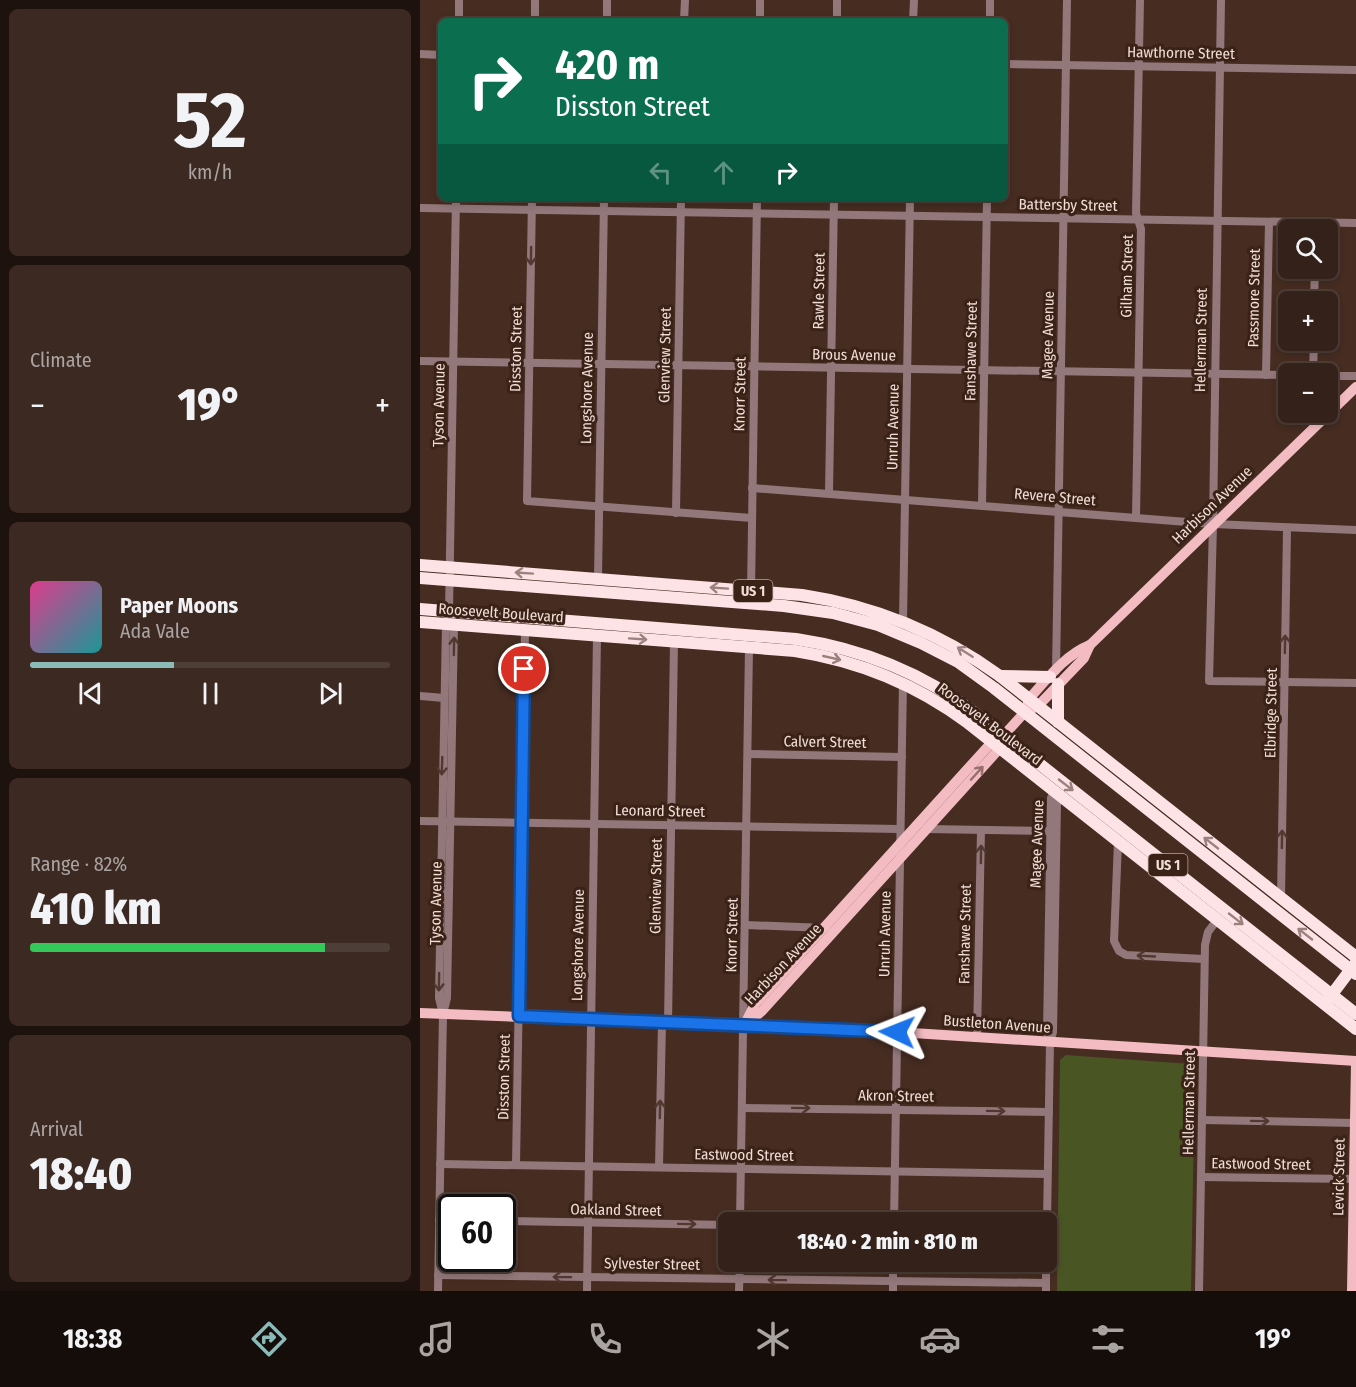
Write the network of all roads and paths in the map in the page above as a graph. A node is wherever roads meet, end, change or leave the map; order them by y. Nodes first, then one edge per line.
1 (459, 0) edge
2 (535, 0) edge
3 (607, 0) edge
4 (685, 0) edge
5 (760, 0) edge
6 (837, 0) edge
7 (914, 0) edge
8 (990, 0) edge
9 (1067, 0) edge
10 (1140, 0) edge
11 (1221, 0) edge
12 (459, 18) edge
13 (535, 18) edge
14 (607, 18) edge
15 (684, 18) edge
16 (760, 18) edge
17 (837, 18) edge
18 (913, 18) edge
19 (990, 18) edge
20 (420, 54) edge
21 (438, 55) edge
22 (1008, 64) edge
23 (1066, 65) junction
24 (1139, 66) junction
25 (1219, 68) junction
26 (1356, 70) edge
27 (456, 201) edge
28 (532, 201) edge
29 (604, 201) edge
30 (681, 201) edge
31 (757, 201) edge
32 (834, 201) edge
33 (910, 201) edge
34 (987, 201) edge
35 (420, 208) edge
36 (456, 208) junction
37 (532, 210) junction
38 (604, 211) junction
39 (681, 212) junction
40 (757, 213) junction
41 (834, 214) junction
42 (910, 216) junction
43 (987, 217) junction
44 (1064, 218) junction
45 (1139, 219) junction
46 (1217, 221) junction
47 (1269, 222) junction
48 (1278, 223) edge
49 (1356, 223) edge
50 (1338, 224) edge
51 (420, 361) edge
52 (453, 361) junction
53 (529, 363) junction
54 (601, 364) junction
55 (678, 365) junction
56 (754, 366) junction
57 (830, 368) junction
58 (908, 369) junction
59 (984, 370) junction
60 (1061, 372) junction
61 (1139, 373) junction
62 (1214, 374) junction
63 (1266, 375) junction
64 (1278, 375) edge
65 (1338, 376) edge
66 (1356, 376) edge
67 (1356, 387) edge
68 (752, 488) junction
69 (829, 493) junction
70 (905, 500) junction
71 (982, 505) junction
72 (599, 507) junction
73 (1059, 511) junction
74 (676, 513) junction
75 (1136, 517) junction
76 (752, 518) junction
77 (1213, 524) junction
78 (1287, 528) junction
79 (1356, 530) edge
80 (420, 565) edge
81 (450, 574) junction
82 (420, 578) edge
83 (597, 579) junction
84 (751, 591) junction
85 (420, 609) edge
86 (450, 620) junction
87 (903, 621) junction
88 (420, 622) edge
89 (525, 630) junction
90 (597, 636) junction
91 (674, 642) junction
92 (749, 647) junction
93 (1000, 676) junction
94 (1055, 677) junction
95 (903, 682) junction
96 (1285, 682) junction
97 (1356, 683) edge
98 (420, 696) edge
99 (444, 698) junction
100 (1034, 703) junction
101 (1025, 712) junction
102 (448, 718) junction
103 (1058, 722) junction
104 (1004, 735) junction
105 (996, 745) junction
106 (748, 754) junction
107 (1101, 756) junction
108 (902, 757) junction
109 (1054, 791) junction
110 (1137, 800) junction
111 (446, 820) junction
112 (420, 821) edge
113 (522, 822) junction
114 (593, 823) junction
115 (671, 824) junction
116 (748, 826) junction
117 (900, 829) junction
118 (926, 829) junction
119 (981, 830) junction
120 (1053, 832) junction
121 (1118, 842) junction
122 (900, 844) junction
123 (900, 858) junction
124 (1212, 860) junction
125 (1263, 884) junction
126 (1173, 885) junction
127 (1281, 898) junction
128 (1219, 905) junction
129 (1217, 920) junction
130 (746, 925) junction
131 (830, 928) junction
132 (1204, 959) junction
133 (1355, 966) edge
134 (1328, 999) junction
135 (420, 1013) edge
136 (442, 1014) junction
137 (519, 1016) junction
138 (591, 1019) junction
139 (665, 1023) junction
140 (744, 1026) junction
141 (1355, 1026) edge
142 (897, 1032) junction
143 (976, 1038) junction
144 (1050, 1043) junction
145 (1203, 1051) junction
146 (1356, 1062) edge
147 (742, 1108) junction
148 (896, 1109) junction
149 (1049, 1112) junction
150 (1202, 1120) junction
151 (1355, 1123) edge
152 (440, 1164) junction
153 (516, 1165) junction
154 (589, 1166) junction
155 (659, 1167) junction
156 (741, 1169) junction
157 (894, 1172) junction
158 (1047, 1174) junction
159 (1201, 1177) junction
160 (1355, 1179) edge
161 (439, 1194) edge
162 (740, 1212) edge
163 (894, 1212) edge
164 (1047, 1212) edge
165 (516, 1221) edge
166 (588, 1223) junction
167 (718, 1225) edge
168 (1355, 1234) edge
169 (438, 1272) edge
170 (740, 1272) edge
171 (438, 1275) junction
172 (587, 1277) junction
173 (740, 1279) junction
174 (893, 1286) edge
175 (1046, 1287) edge
176 (1354, 1290) edge
177 (438, 1291) edge
178 (587, 1291) edge
179 (739, 1291) edge
180 (1199, 1291) edge

1 - 12 street
2 - 13 street
3 - 14 street
4 - 15 street
5 - 16 street
6 - 17 street
7 - 18 street
8 - 19 street
9 - 23 street, Magee Avenue
10 - 24 street, Gilham Street
11 - 25 street, Hellerman Street
20 - 21 street
22 - 23 street, Hawthorne Street
23 - 24 street, Hawthorne Street
23 - 44 street, Magee Avenue
24 - 25 street, Hawthorne Street
24 - 45 street, Gilham Street
25 - 26 street, Hawthorne Street
25 - 46 street, Hellerman Street
27 - 36 street, Tyson Avenue
28 - 37 street, Disston Street
29 - 38 street, Longshore Avenue
30 - 39 street, Glenview Street
31 - 40 street, Knorr Street
32 - 41 street, Rawle Street
33 - 42 street, Unruh Avenue
34 - 43 street, Fanshawe Street
35 - 36 street, Battersby Street
36 - 37 street, Battersby Street
36 - 52 street, Tyson Avenue
37 - 38 street, Battersby Street
37 -> 53 street, Disston Street
38 - 39 street, Battersby Street
38 - 54 street, Longshore Avenue
39 - 40 street, Battersby Street
39 - 55 street, Glenview Street
40 - 41 street, Battersby Street
40 - 56 street, Knorr Street
41 - 42 street, Battersby Street
41 - 57 street, Rawle Street
42 - 43 street, Battersby Street
42 - 58 street, Unruh Avenue
43 - 44 street, Battersby Street
43 - 59 street, Fanshawe Street
44 - 45 street, Battersby Street
44 - 60 street, Magee Avenue
45 - 46 street, Battersby Street
45 - 61 street, Gilham Street
46 - 47 street, Battersby Street
46 - 62 street, Hellerman Street
47 - 48 street, Battersby Street
47 - 63 street, Passmore Street
49 - 50 street, Battersby Street
51 - 52 street, Brous Avenue
52 - 53 street, Brous Avenue
52 - 81 street, Tyson Avenue
53 - 54 street, Brous Avenue
53 - 72 street, Disston Street
54 - 55 street, Brous Avenue
54 - 72 street, Longshore Avenue
55 - 56 street, Brous Avenue
55 - 74 street, Glenview Street
56 - 57 street, Brous Avenue
56 - 68 street, Knorr Street
57 - 58 street, Brous Avenue
57 - 69 street, Rawle Street
58 - 59 street, Brous Avenue
58 - 70 street, Unruh Avenue
59 - 60 street, Brous Avenue
59 - 71 street, Fanshawe Street
60 - 61 street, Brous Avenue
60 - 73 street, Magee Avenue
61 - 62 street, Brous Avenue
61 - 75 street, Gilham Street
62 - 63 street, Brous Avenue
62 - 77 street, Hellerman Street
63 - 64 street, Brous Avenue
65 - 66 street
67 - 77 main road, Harbison Avenue
68 - 69 street, Revere Street
68 - 76 street, Knorr Street
69 - 70 street, Revere Street
70 - 71 street, Revere Street
70 - 87 street, Unruh Avenue
71 - 73 street, Revere Street
72 - 74 street
72 - 83 street, Longshore Avenue
73 - 75 street, Revere Street
73 - 94 street, Magee Avenue
74 - 76 street
75 - 77 street, Revere Street
76 - 84 street, Knorr Street
77 - 78 street, Revere Street
77 - 94 main road, Harbison Avenue
77 - 96 street, Hellerman Street
78 - 79 street, Revere Street
96 -> 78 street, Elbridge Street
80 - 81 highway, Roosevelt Boulevard / US 1
81 - 82 highway, Roosevelt Boulevard / US 1
83 -> 81 highway, Roosevelt Boulevard / US 1
81 - 86 street, Tyson Avenue
81 - 101 highway, Roosevelt Boulevard / US 1
84 -> 83 highway, Roosevelt Boulevard / US 1
84 - 87 highway, Roosevelt Boulevard / US 1
85 - 86 highway, Roosevelt Boulevard / US 1
86 - 88 highway, Roosevelt Boulevard / US 1
86 - 89 highway, Roosevelt Boulevard / US 1
86 - 99 street, Tyson Avenue
102 -> 86 street, Tyson Avenue
86 - 104 highway, Roosevelt Boulevard / US 1
93 -> 87 highway, Roosevelt Boulevard / US 1
89 - 90 highway, Roosevelt Boulevard / US 1
89 - 113 street, Disston Street
90 -> 91 highway, Roosevelt Boulevard / US 1
90 - 114 street, Longshore Avenue
91 - 92 highway, Roosevelt Boulevard / US 1
91 - 115 street, Glenview Street
92 -> 95 highway, Roosevelt Boulevard / US 1
92 - 106 street, Knorr Street
93 - 94 highway
93 - 100 highway, Roosevelt Boulevard / US 1
94 - 100 main road, Harbison Avenue
94 - 103 highway
95 - 105 highway, Roosevelt Boulevard / US 1
95 - 108 street, Unruh Avenue
96 - 97 street
127 -> 96 street, Elbridge Street
98 - 99 street
99 - 102 street, Tyson Avenue
100 - 101 main road, Harbison Avenue
100 - 103 highway, Roosevelt Boulevard / US 1
101 - 104 main road, Harbison Avenue
101 - 110 highway, Roosevelt Boulevard / US 1
102 - 111 street, Tyson Avenue
103 - 107 highway, Roosevelt Boulevard / US 1
104 - 105 main road, Harbison Avenue
104 -> 128 highway, Roosevelt Boulevard / US 1
105 - 109 highway, Roosevelt Boulevard / US 1
118 -> 105 main road, Harbison Avenue
105 - 122 main road, Harbison Avenue
106 - 108 street, Calvert Street
106 - 116 street, Knorr Street
107 - 110 highway
125 -> 107 highway, Roosevelt Boulevard / US 1
108 - 117 street, Unruh Avenue
109 - 120 street, Magee Avenue
109 - 121 highway, Roosevelt Boulevard / US 1
110 - 124 highway, Roosevelt Boulevard / US 1
111 - 112 street, Leonard Street
111 - 113 street, Leonard Street
111 - 136 street, Tyson Avenue
113 - 114 street, Leonard Street
113 - 137 street, Disston Street
114 - 115 street, Leonard Street
114 - 138 street, Longshore Avenue
115 - 116 street, Leonard Street
115 - 139 street, Glenview Street
116 - 117 street, Leonard Street
116 - 130 street, Knorr Street
117 - 122 street, Unruh Avenue
118 - 119 street
118 - 123 main road, Harbison Avenue
119 - 120 street
143 -> 119 street, Fanshawe Street
120 - 144 street, Magee Avenue
121 - 126 highway, Roosevelt Boulevard / US 1
132 -> 121 street
122 - 123 street, Unruh Avenue
122 - 131 main road, Harbison Avenue
123 - 131 main road, Harbison Avenue
123 - 142 street, Unruh Avenue
124 - 125 highway
133 -> 124 highway, Roosevelt Boulevard / US 1
125 - 127 highway, Roosevelt Boulevard / US 1
126 - 128 highway
126 - 129 highway, Roosevelt Boulevard / US 1
127 - 133 highway, Roosevelt Boulevard / US 1
128 -> 134 highway, Roosevelt Boulevard / US 1
129 - 132 street, Hellerman Street
129 - 134 highway, Roosevelt Boulevard / US 1
130 - 131 street
130 - 140 street, Knorr Street
131 - 140 main road, Harbison Avenue
132 - 145 street, Hellerman Street
133 - 134 highway
134 - 141 highway, Roosevelt Boulevard / US 1
135 - 136 main road, Bustleton Avenue
136 - 137 main road, Bustleton Avenue
136 - 152 street, Tyson Avenue
137 - 138 main road, Bustleton Avenue
137 - 153 street, Disston Street
138 - 139 main road, Bustleton Avenue
138 - 154 street, Longshore Avenue
139 - 140 main road, Bustleton Avenue
155 -> 139 street, Glenview Street
140 - 142 main road, Bustleton Avenue
140 - 147 street, Knorr Street
142 - 143 main road, Bustleton Avenue
142 - 148 street, Unruh Avenue
143 - 144 main road, Bustleton Avenue
144 - 145 main road, Bustleton Avenue
144 - 149 street, Magee Avenue
145 - 146 main road, Bustleton Avenue
145 - 150 street, Hellerman Street
146 - 151 main road, Levick Street
147 -> 148 street, Akron Street
147 - 156 street, Knorr Street
148 -> 149 street, Akron Street
148 - 157 street, Unruh Avenue
149 - 158 street, Magee Avenue
150 -> 151 street
150 - 159 street, Hellerman Street
151 - 160 main road, Levick Street
152 - 153 street, Eastwood Street
152 - 161 street, Tyson Avenue
153 - 154 street, Eastwood Street
154 - 155 street, Eastwood Street
154 - 166 street, Longshore Avenue
155 - 156 street, Eastwood Street
156 - 157 street, Eastwood Street
156 - 162 street, Knorr Street
157 - 158 street, Eastwood Street
157 - 163 street, Unruh Avenue
158 - 164 street, Magee Avenue
159 - 160 street, Eastwood Street
159 - 180 street, Hellerman Street
160 - 168 main road, Levick Street
165 - 166 street, Oakland Street
166 -> 167 street, Oakland Street
166 - 172 street, Longshore Avenue
168 - 176 main road, Levick Street
169 - 171 street, Tyson Avenue
170 - 173 street
172 -> 171 street, Sylvester Street
171 - 177 street, Tyson Avenue
172 - 173 street, Sylvester Street
172 - 178 street, Longshore Avenue
174 -> 173 street, Sylvester Street
173 - 179 street
174 - 175 street, Sylvester Street

